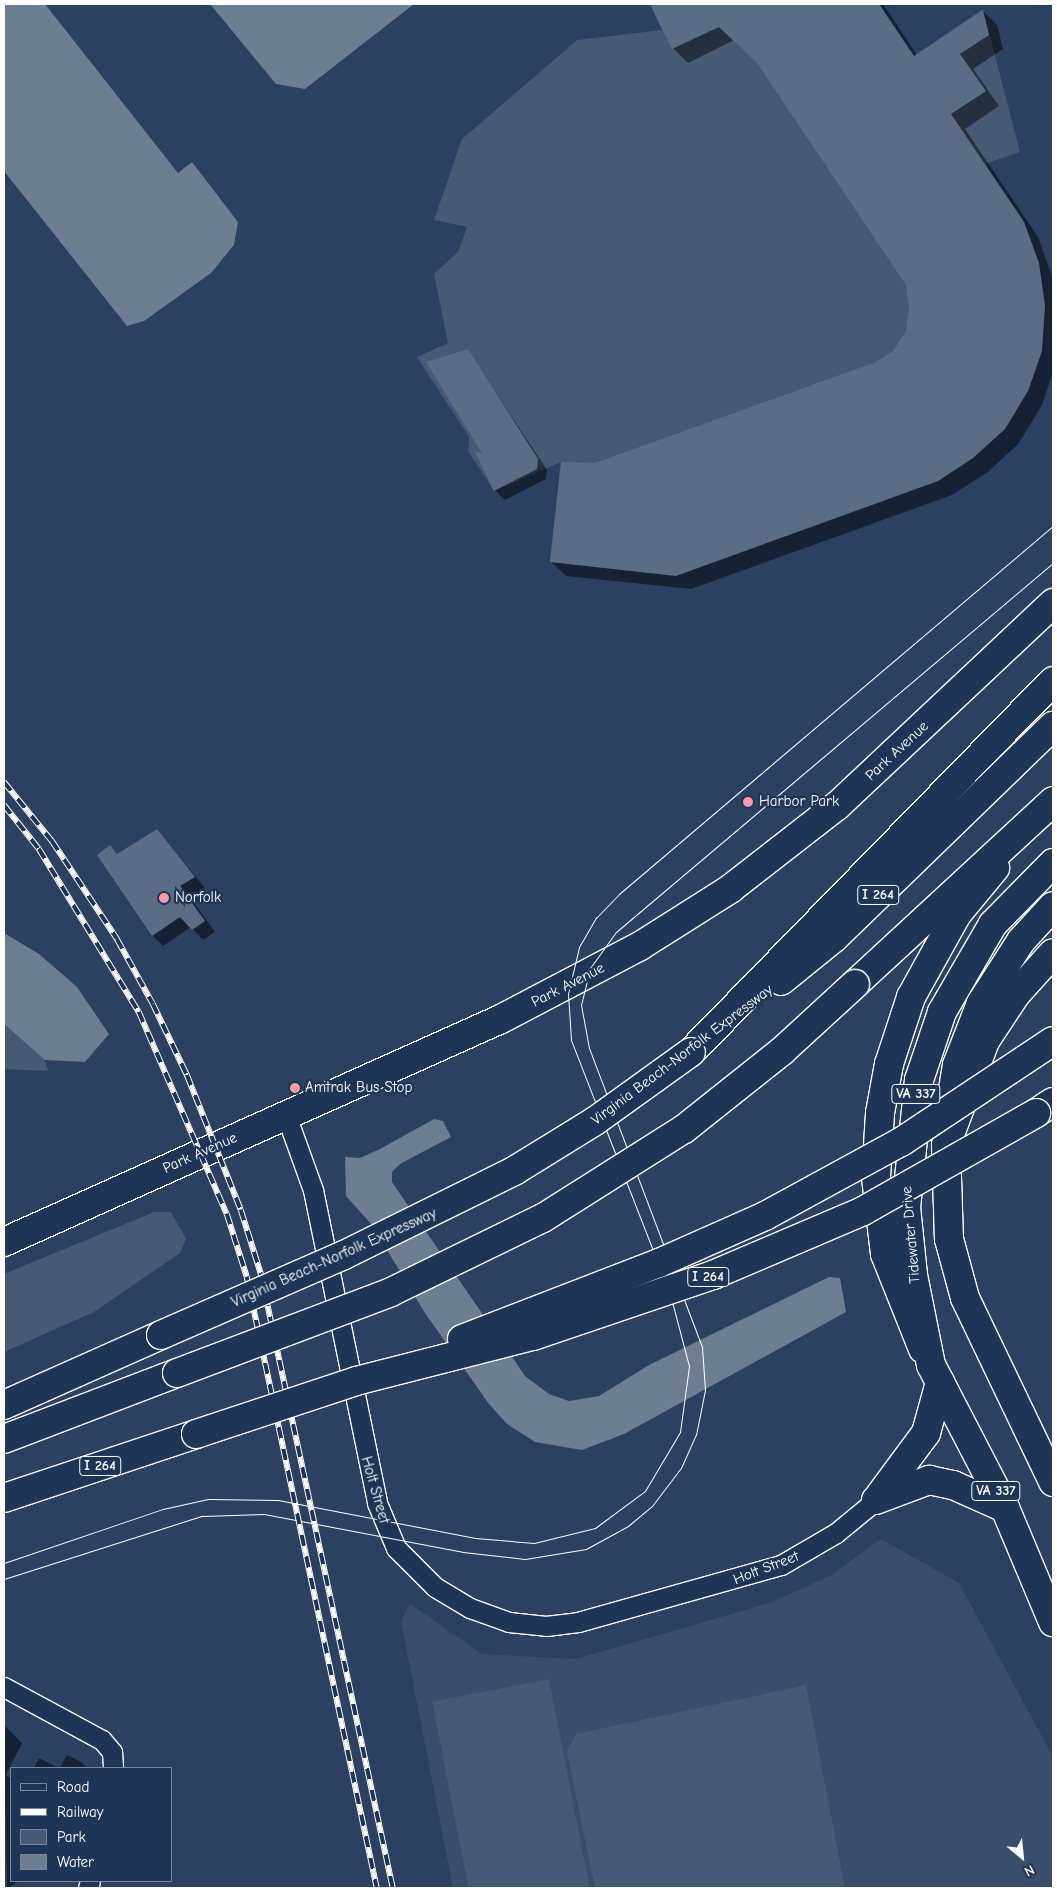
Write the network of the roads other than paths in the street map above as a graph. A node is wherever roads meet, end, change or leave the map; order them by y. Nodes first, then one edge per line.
1 (1053, 603) edge
2 (1053, 681) edge
3 (1053, 726) edge
4 (1053, 803) edge
5 (1053, 863) edge
6 (1053, 906) edge
7 (1053, 953) edge
8 (1053, 1041) edge
9 (691, 1052) junction
10 (1045, 1107) edge
11 (286, 1115) junction
12 (946, 1145) junction
13 (4, 1242) edge
14 (935, 1373) junction
15 (356, 1381) junction
16 (4, 1405) edge
17 (4, 1439) edge
18 (1053, 1482) edge
19 (4, 1498) edge
20 (876, 1500) junction
21 (1005, 1508) junction
22 (1053, 1622) edge
23 (4, 1687) edge
24 (113, 1767) edge

1 - 11 main road, Park Avenue
2 - 9 main road
3 - 9 main road, Virginia Beach-Norfolk Expressway / I 264
4 - 14 main road
4 - 17 main road, bridge
5 - 14 main road, Tidewater Drive / VA 337
6 - 12 main road
7 - 12 main road, VA 337
8 - 15 main road, bridge
9 - 16 main road, Virginia Beach-Norfolk Expressway / I 264, bridge
10 - 15 main road, I 264, bridge
11 - 13 main road, Park Avenue
11 - 20 street, Holt Street
12 - 18 main road, VA 337
14 - 20 main road
14 - 21 main road, Tidewater Drive / VA 337
15 - 19 main road, I 264, bridge
20 - 21 main road
21 - 22 main road, Tidewater Drive / VA 337
23 - 24 street

